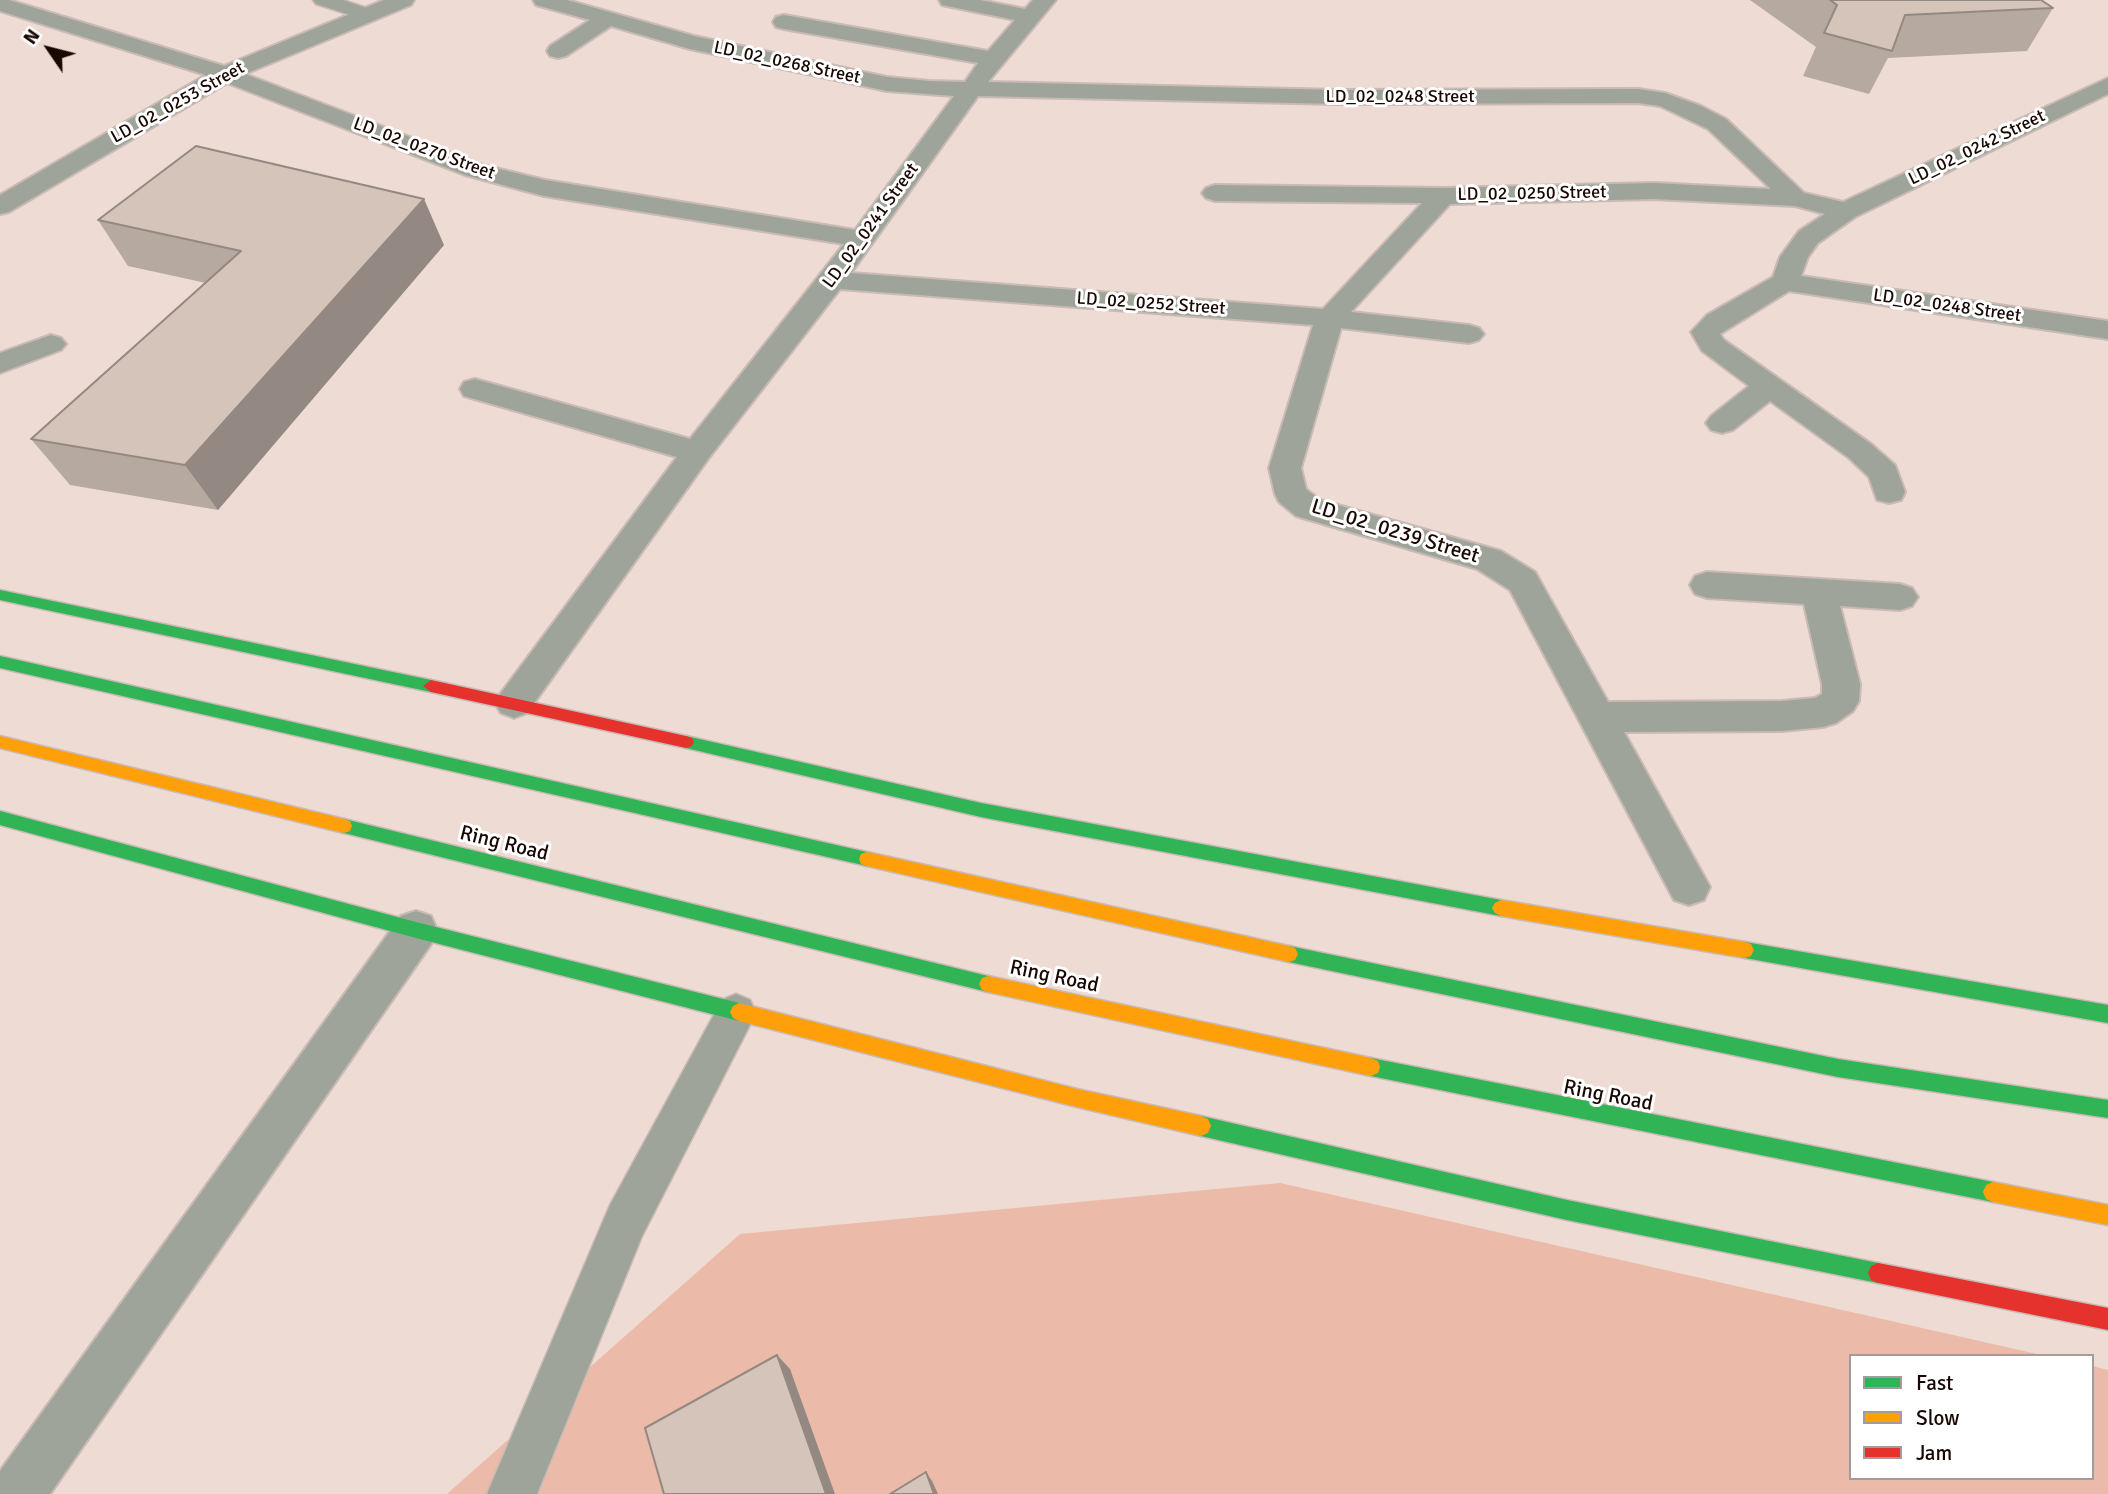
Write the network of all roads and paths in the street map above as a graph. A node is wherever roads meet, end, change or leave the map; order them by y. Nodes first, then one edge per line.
1 (323, 0) edge
2 (403, 0) edge
3 (544, 0) edge
4 (950, 0) edge
5 (0, 4) edge
6 (1038, 8) edge
7 (369, 15) junction
8 (607, 19) junction
9 (785, 22) dead end
10 (558, 51) dead end
11 (993, 59) junction
12 (225, 74) junction
13 (2108, 85) edge
14 (971, 89) junction
15 (1215, 192) dead end
16 (1443, 196) junction
17 (1795, 198) junction
18 (0, 206) edge
19 (1846, 211) junction
20 (861, 239) junction
21 (832, 280) junction
22 (1785, 282) junction
23 (1330, 318) junction
24 (2108, 330) edge
25 (1469, 334) dead end
26 (51, 344) dead end
27 (0, 364) edge
28 (1771, 388) junction
29 (475, 389) dead end
30 (1722, 423) dead end
31 (697, 452) junction
32 (1889, 492) dead end
33 (1707, 585) dead end
34 (1819, 592) junction
35 (0, 595) edge
36 (1900, 597) dead end
37 (0, 662) edge
38 (514, 703) junction
39 (1598, 717) junction
40 (0, 742) edge
41 (0, 818) edge
42 (1689, 887) dead end
43 (416, 930) junction
44 (736, 1013) junction
45 (2108, 1014) edge
46 (2108, 1109) edge
47 (2108, 1215) edge
48 (2108, 1319) edge
49 (18, 1494) edge
50 (512, 1494) edge

1 - 7 lane
2 - 7 street, LD_02_0253 Street
3 - 8 street, LD_02_0268 Street
4 - 6 street
5 - 12 street, LD_02_0270 Street
6 - 11 street, LD_02_0241 Street
7 - 12 street, LD_02_0253 Street
8 - 10 street
8 - 14 street, LD_02_0268 Street
9 - 11 street
11 - 14 street, LD_02_0241 Street
12 - 18 street, LD_02_0253 Street
12 - 20 street, LD_02_0270 Street
13 - 19 street, LD_02_0242 Street
14 - 17 street, LD_02_0248 Street
14 - 20 street, LD_02_0241 Street
15 - 16 street, LD_02_0250 Street
16 - 17 street, LD_02_0250 Street
16 - 23 street, LD_02_0239 Street
17 - 19 street, LD_02_0250 Street
19 - 22 street
20 - 21 street, LD_02_0241 Street
21 - 23 street, LD_02_0252 Street
21 - 31 street, LD_02_0241 Street
22 - 24 street, LD_02_0248 Street
22 - 28 street
23 - 25 street, LD_02_0252 Street
23 - 39 street, LD_02_0239 Street
26 - 27 street
28 - 30 street
28 - 32 street
29 - 31 street
31 - 38 street, LD_02_0241 Street
33 - 34 street
34 - 36 street
34 - 39 street
35 - 38 main road
37 - 46 main road
38 - 45 main road
39 - 42 street, LD_02_0239 Street
40 - 47 main road, Ring Road
41 - 43 main road
43 - 44 main road
43 - 49 street
44 - 48 main road
44 - 50 lane

